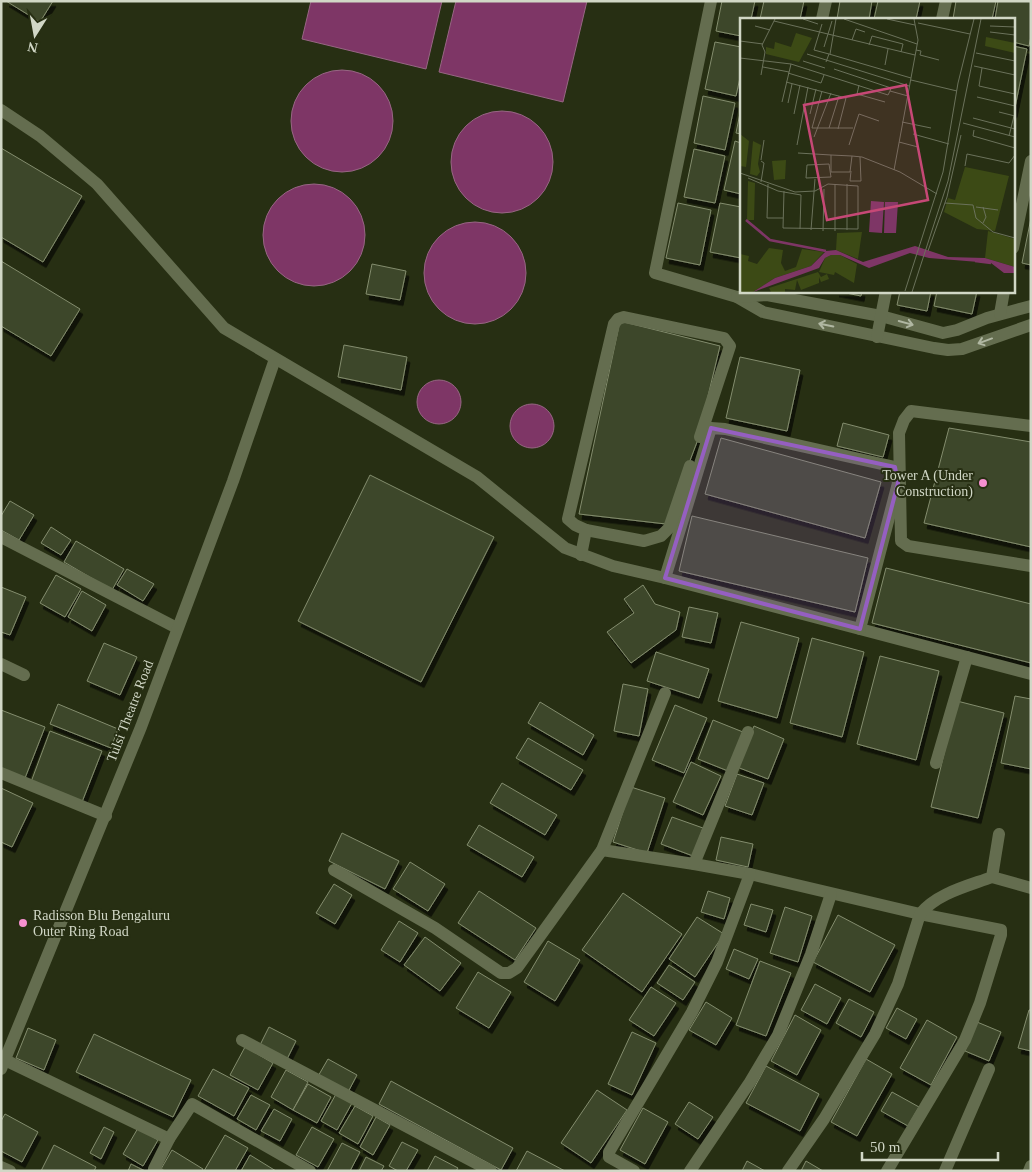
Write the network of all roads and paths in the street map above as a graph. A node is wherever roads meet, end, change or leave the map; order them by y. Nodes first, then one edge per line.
1 (711, 1) edge
2 (826, 1) edge
3 (946, 1) edge
4 (822, 18) edge
5 (942, 18) edge
6 (1, 110) edge
7 (1031, 161) edge
8 (1014, 243) edge
9 (886, 292) edge
10 (1004, 292) edge
11 (767, 293) edge
12 (737, 297) junction
13 (1031, 306) edge
14 (763, 312) junction
15 (1000, 314) junction
16 (881, 316) junction
17 (1031, 325) edge
18 (877, 336) junction
19 (274, 359) junction
20 (1031, 426) edge
21 (586, 530) junction
22 (1, 537) edge
23 (581, 554) junction
24 (1031, 566) edge
25 (665, 578) junction
26 (177, 628) junction
27 (860, 629) junction
28 (967, 657) junction
29 (1, 664) edge
30 (1031, 674) edge
31 (24, 675) dead end
32 (665, 693) dead end
33 (748, 732) dead end
34 (936, 763) dead end
35 (1, 773) edge
36 (106, 816) junction
37 (999, 834) dead end
38 (602, 850) junction
39 (694, 864) junction
40 (334, 870) dead end
41 (750, 874) junction
42 (992, 877) junction
43 (1031, 888) edge
44 (831, 894) junction
45 (920, 914) junction
46 (242, 1040) dead end
47 (3, 1064) edge
48 (989, 1069) dead end
49 (169, 1139) junction
50 (1, 1166) edge
51 (1031, 1166) edge
52 (10, 1171) edge
53 (157, 1171) edge
54 (310, 1171) edge
55 (491, 1171) edge
56 (634, 1171) edge
57 (690, 1171) edge
58 (788, 1171) edge
59 (887, 1171) edge
60 (945, 1171) edge
61 (1029, 1171) edge

1 - 12 street
2 - 4 street
3 - 5 street
6 - 19 street
7 - 8 street
9 - 16 street
10 - 15 street
11 - 12 street
11 - 14 street
11 - 16 street
12 - 14 street
13 - 15 street
18 -> 14 street
16 -> 15 street
16 - 18 street
17 -> 18 street
19 - 23 street
19 - 26 street, Tulsi Theatre Road
20 - 24 street
21 - 21 street
21 - 23 street
22 - 26 street
23 - 25 street
25 - 27 street
25 - 27 street
26 - 36 street, Tulsi Theatre Road
27 - 28 street
28 - 30 street
28 - 34 street
29 - 31 street
32 - 38 street
33 - 39 street
35 - 36 street
36 - 47 street, Tulsi Theatre Road
37 - 42 street
38 - 39 street
38 - 40 street
39 - 41 street
41 - 44 street
41 - 56 street
42 - 43 street
42 - 45 street
44 - 45 street
44 - 57 street
45 - 58 street
45 - 59 street
46 - 55 street
47 - 49 street
48 - 60 street
49 - 53 street
49 - 54 street
50 - 52 street
51 - 61 street

